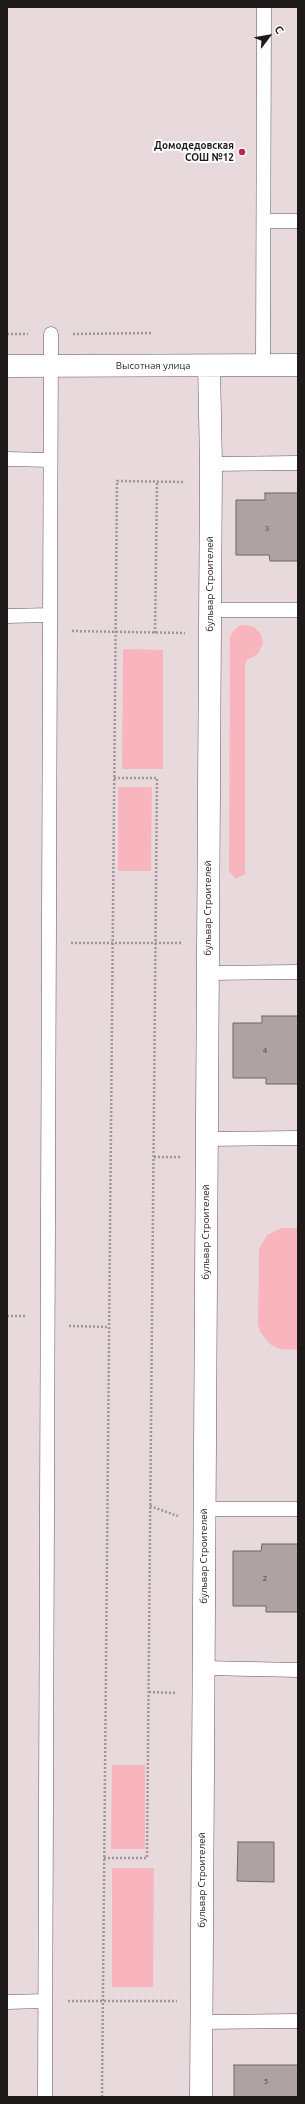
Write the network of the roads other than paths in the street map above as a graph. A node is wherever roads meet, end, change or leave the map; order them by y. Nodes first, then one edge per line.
1 (264, 7) edge
2 (265, 221) junction
3 (298, 221) edge
4 (51, 334) road end
5 (263, 365) junction
6 (298, 365) edge
7 (7, 366) edge
8 (51, 366) junction
9 (209, 366) junction
10 (7, 459) edge
11 (50, 460) junction
12 (298, 463) edge
13 (211, 473) junction
14 (210, 610) junction
15 (298, 610) edge
16 (7, 616) edge
17 (50, 616) junction
18 (298, 972) edge
19 (208, 974) junction
20 (298, 1138) edge
21 (207, 1139) junction
22 (204, 1509) junction
23 (298, 1509) edge
24 (204, 1668) junction
25 (298, 1670) edge
26 (45, 2001) junction
27 (7, 2002) edge
28 (202, 2012) junction
29 (298, 2021) edge
30 (45, 2097) edge
31 (201, 2097) edge

1 - 2 lane
2 - 3 lane
2 - 5 lane
4 - 8 lane
5 - 6 street, Высотная улица
5 - 9 street, Высотная улица
7 - 8 street, Высотная улица
8 - 9 street, Высотная улица
8 - 11 lane
9 - 13 street, бульвар Строителей
10 - 11 lane
11 - 17 lane
12 - 13 lane
13 - 14 street, бульвар Строителей
14 - 15 lane
14 - 19 street, бульвар Строителей
16 - 17 lane
17 - 26 lane
18 - 19 lane
19 - 21 street, бульвар Строителей
20 - 21 lane
21 - 22 street, бульвар Строителей
22 - 23 lane
22 - 24 street, бульвар Строителей
24 - 25 lane
24 - 28 street, бульвар Строителей
26 - 27 lane
26 - 30 lane
28 - 29 lane
28 - 31 street, бульвар Строителей

